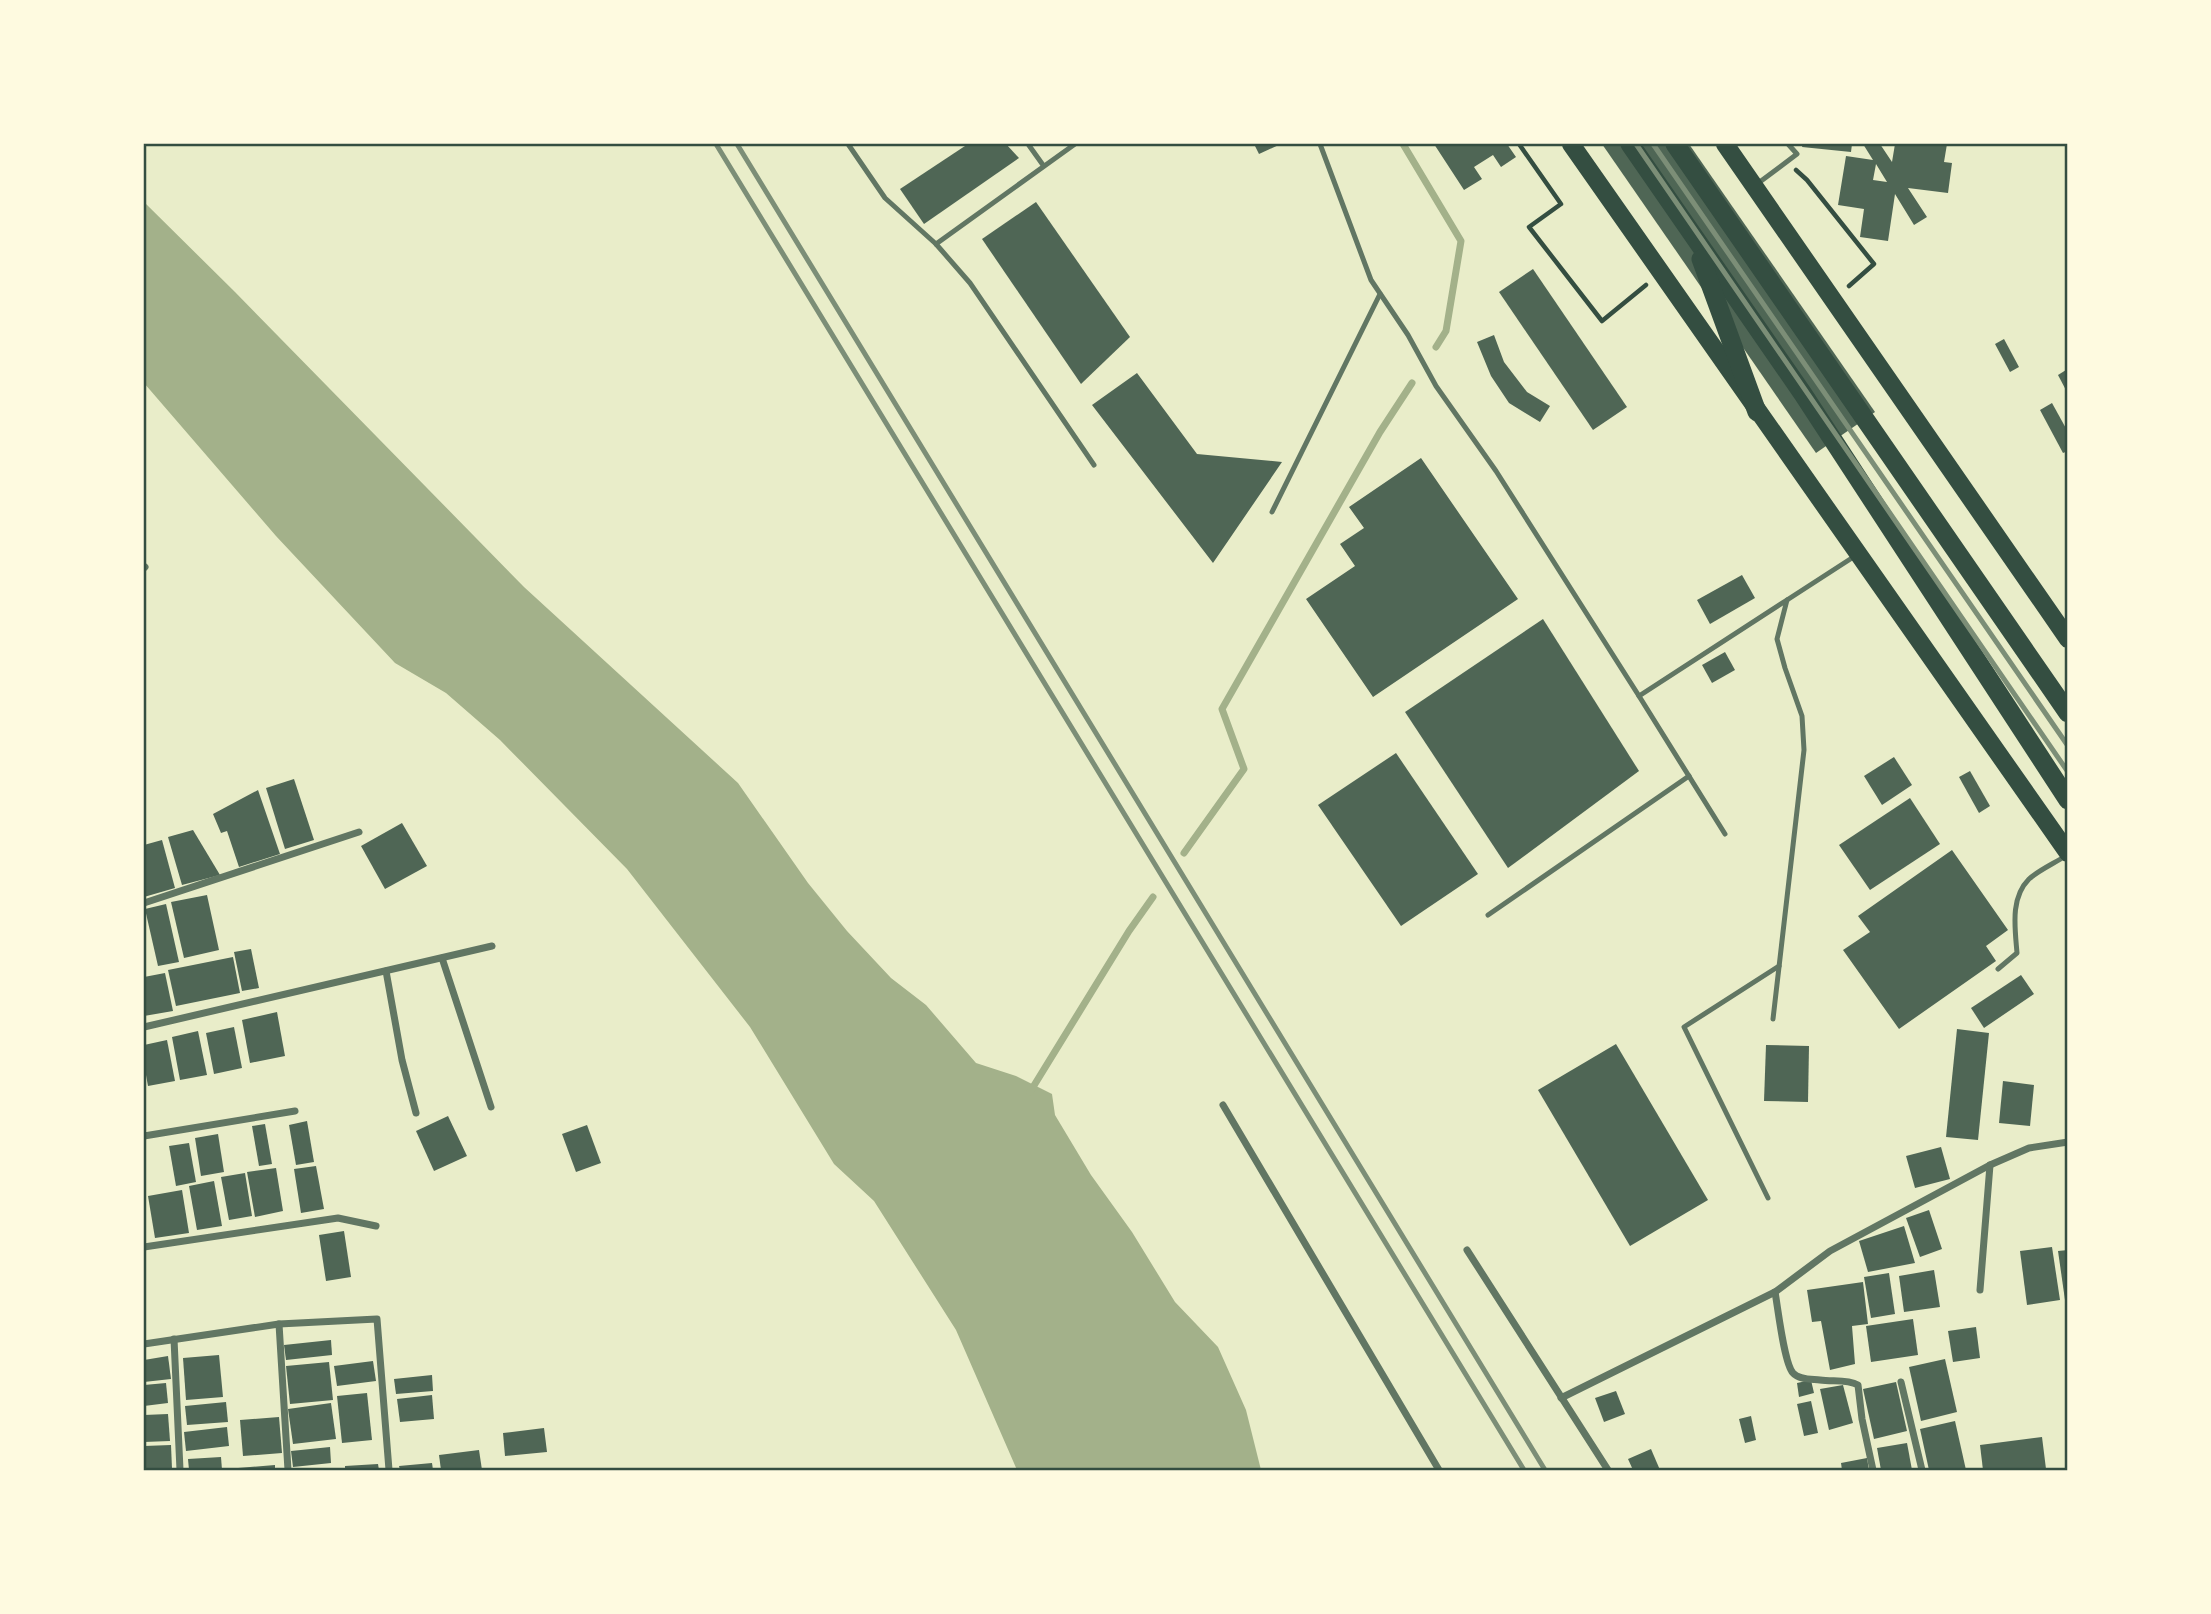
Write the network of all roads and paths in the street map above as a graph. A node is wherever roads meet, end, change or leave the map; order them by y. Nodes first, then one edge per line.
1 (848, 144) edge
2 (1028, 144) edge
3 (1075, 144) edge
4 (1321, 144) edge
5 (1519, 144) edge
6 (1571, 144) edge
7 (1630, 144) edge
8 (1675, 144) edge
9 (1725, 144) edge
10 (1788, 144) edge
11 (1787, 162) dead end
12 (1043, 165) junction
13 (1755, 186) junction
14 (1690, 231) junction
15 (936, 244) junction
16 (1661, 273) junction
17 (1380, 293) junction
18 (1833, 300) junction
19 (1757, 412) junction
20 (1094, 465) dead end
21 (1272, 512) dead end
22 (1857, 555) junction
23 (1787, 600) junction
24 (2067, 639) edge
25 (1640, 696) junction
26 (2067, 713) edge
27 (1689, 776) junction
28 (2067, 800) edge
29 (359, 832) dead end
30 (1725, 834) dead end
31 (2067, 854) edge
32 (144, 903) edge
33 (1488, 915) dead end
34 (492, 946) dead end
35 (442, 958) junction
36 (1779, 966) junction
37 (1998, 969) dead end
38 (386, 971) junction
39 (1773, 1019) dead end
40 (144, 1027) edge
41 (1223, 1105) dead end
42 (491, 1107) dead end
43 (295, 1111) dead end
44 (416, 1113) dead end
45 (144, 1136) edge
46 (2067, 1142) edge
47 (1990, 1166) junction
48 (1768, 1198) dead end
49 (376, 1226) dead end
50 (144, 1247) edge
51 (1467, 1250) dead end
52 (1980, 1290) dead end
53 (1775, 1292) junction
54 (279, 1324) junction
55 (174, 1339) junction
56 (144, 1344) edge
57 (1901, 1382) dead end
58 (1561, 1398) junction
59 (180, 1471) edge
60 (288, 1471) edge
61 (389, 1471) edge
62 (1439, 1471) edge
63 (1608, 1471) edge
64 (1873, 1471) edge
65 (1922, 1471) edge

1 - 15 lane
2 - 12 lane
3 - 12 lane
4 - 17 lane
5 - 16 path
6 - 16 main road
7 - 14 highway
8 - 26 highway
9 - 13 main road
10 - 13 lane
11 - 18 path
12 - 15 lane
13 - 18 main road
14 - 19 highway
14 - 28 highway
15 - 20 lane
16 - 19 main road
17 - 21 lane
17 - 25 lane
18 - 24 main road
19 - 22 main road
22 - 23 lane
22 - 31 main road
23 - 25 lane
23 - 36 lane
25 - 27 lane
27 - 30 lane
27 - 33 lane
29 - 32 street
31 - 37 lane
34 - 35 street
35 - 38 street
35 - 42 street
36 - 39 lane
36 - 48 lane
38 - 40 street
38 - 44 street
41 - 62 street
43 - 45 street
46 - 47 street
47 - 52 street
47 - 53 street
49 - 50 street
51 - 58 street
53 - 58 street
53 - 64 street
54 - 55 street
54 - 60 street
54 - 61 street
55 - 56 street
55 - 59 street
57 - 65 street
58 - 63 street

